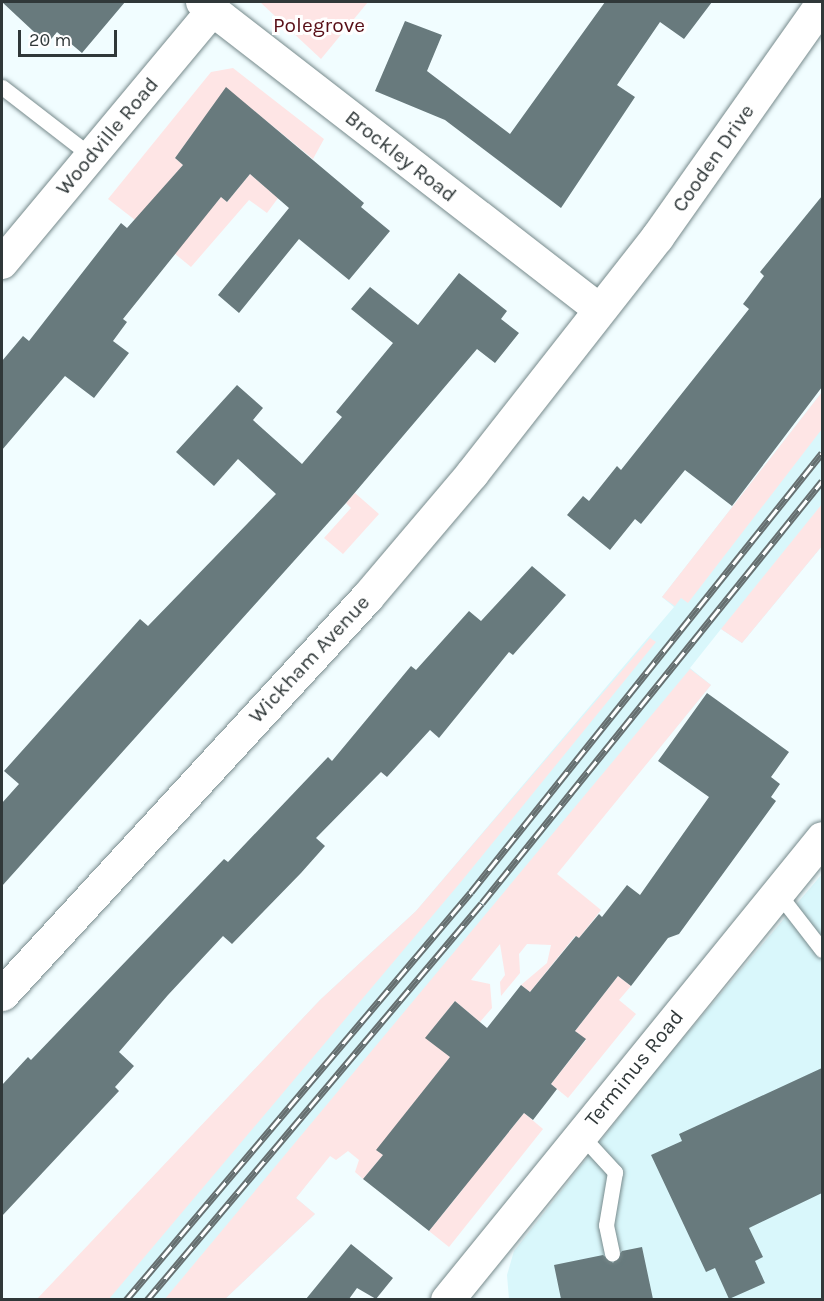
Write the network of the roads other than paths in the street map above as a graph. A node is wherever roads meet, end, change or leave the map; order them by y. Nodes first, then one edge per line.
1 (822, 3) edge
2 (207, 6) edge
3 (2, 87) edge
4 (90, 156) junction
5 (2, 263) edge
6 (600, 310) junction
7 (822, 838) edge
8 (778, 893) junction
9 (822, 950) edge
10 (2, 994) edge
11 (580, 1134) junction
12 (612, 1254) dead end
13 (452, 1298) edge

1 - 6 street, Cooden Drive
2 - 4 street, Woodville Road
2 - 6 street, Brockley Road
3 - 4 lane
4 - 5 street, Woodville Road
6 - 10 street, Wickham Avenue
7 - 8 street, Terminus Road
8 - 9 lane
8 - 11 street, Terminus Road
11 - 12 lane
11 - 13 street, Terminus Road

